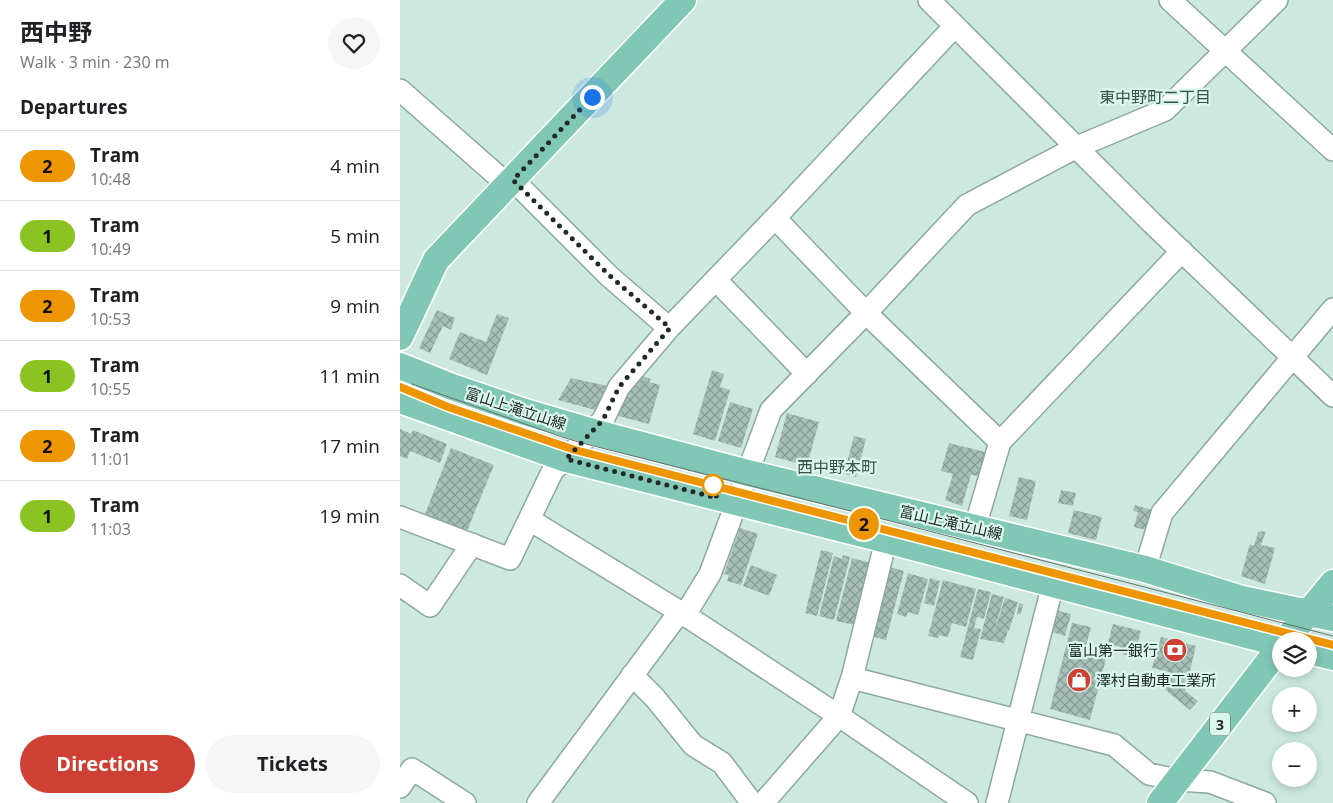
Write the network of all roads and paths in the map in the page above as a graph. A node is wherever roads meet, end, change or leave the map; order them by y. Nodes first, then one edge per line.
1 (684, 0) edge
2 (929, 0) edge
3 (1170, 0) edge
4 (1277, 0) edge
5 (954, 27) junction
6 (1224, 50) junction
7 (400, 90) edge
8 (1077, 147) junction
9 (1333, 150) edge
10 (510, 183) junction
11 (775, 218) junction
12 (1182, 251) junction
13 (716, 280) junction
14 (1333, 309) edge
15 (866, 313) junction
16 (670, 328) junction
17 (400, 337) edge
18 (1292, 357) junction
19 (400, 366) edge
20 (807, 374) junction
21 (1333, 396) edge
22 (400, 401) edge
23 (593, 432) junction
24 (1000, 442) junction
25 (566, 459) junction
26 (748, 474) junction
27 (736, 503) junction
28 (400, 517) edge
29 (530, 520) junction
30 (975, 528) junction
31 (886, 540) junction
32 (472, 544) junction
33 (1145, 569) junction
34 (1333, 583) edge
35 (1053, 584) junction
36 (400, 585) edge
37 (685, 615) junction
38 (1321, 615) edge
39 (1297, 632) edge
40 (1272, 643) edge
41 (1317, 653) edge
42 (1272, 657) edge
43 (1333, 657) edge
44 (632, 675) junction
45 (852, 678) junction
46 (839, 716) junction
47 (1017, 720) junction
48 (1177, 780) junction
49 (400, 787) edge
50 (465, 803) edge
51 (538, 803) edge
52 (752, 803) edge
53 (763, 803) edge
54 (967, 803) edge
55 (997, 803) edge
56 (1160, 803) edge
57 (1265, 803) edge

1 - 10 main road
2 - 5 street
3 - 6 street
4 - 6 street
5 - 8 street
5 - 11 street
6 - 8 street
6 - 9 street
7 - 10 street
8 - 12 street
8 - 15 street
10 - 16 street
10 - 17 main road
11 - 13 street
11 - 15 street
12 - 18 street
12 - 24 street
13 - 16 street
13 - 20 street
14 - 18 street
15 - 20 street
15 - 24 street
16 - 23 street
18 - 21 street
18 - 33 street
19 - 23 main road, 富山上滝立山線
20 - 26 street
22 - 25 main road, 富山上滝立山線
23 - 25 street
23 - 26 main road, 富山上滝立山線
24 - 30 street
25 - 27 main road, 富山上滝立山線
25 - 29 street
26 - 27 street
26 - 30 main road, 富山上滝立山線
27 - 31 main road, 富山上滝立山線
27 - 37 street
28 - 32 street
29 - 32 street
29 - 37 street
30 - 33 main road, 富山上滝立山線
31 - 35 main road, 富山上滝立山線
31 - 45 street
32 - 36 street
33 - 38 main road, 富山上滝立山線
34 - 38 main road
35 - 40 main road, 富山上滝立山線
35 - 47 street
37 - 44 street
37 - 46 street
38 - 39 main road
41 - 43 main road
42 - 48 main road, 3
44 - 51 street
44 - 52 street
45 - 46 street
45 - 47 street
46 - 53 street
46 - 54 street
47 - 48 street
47 - 55 street
48 - 56 main road, 3
48 - 57 street
49 - 50 street

